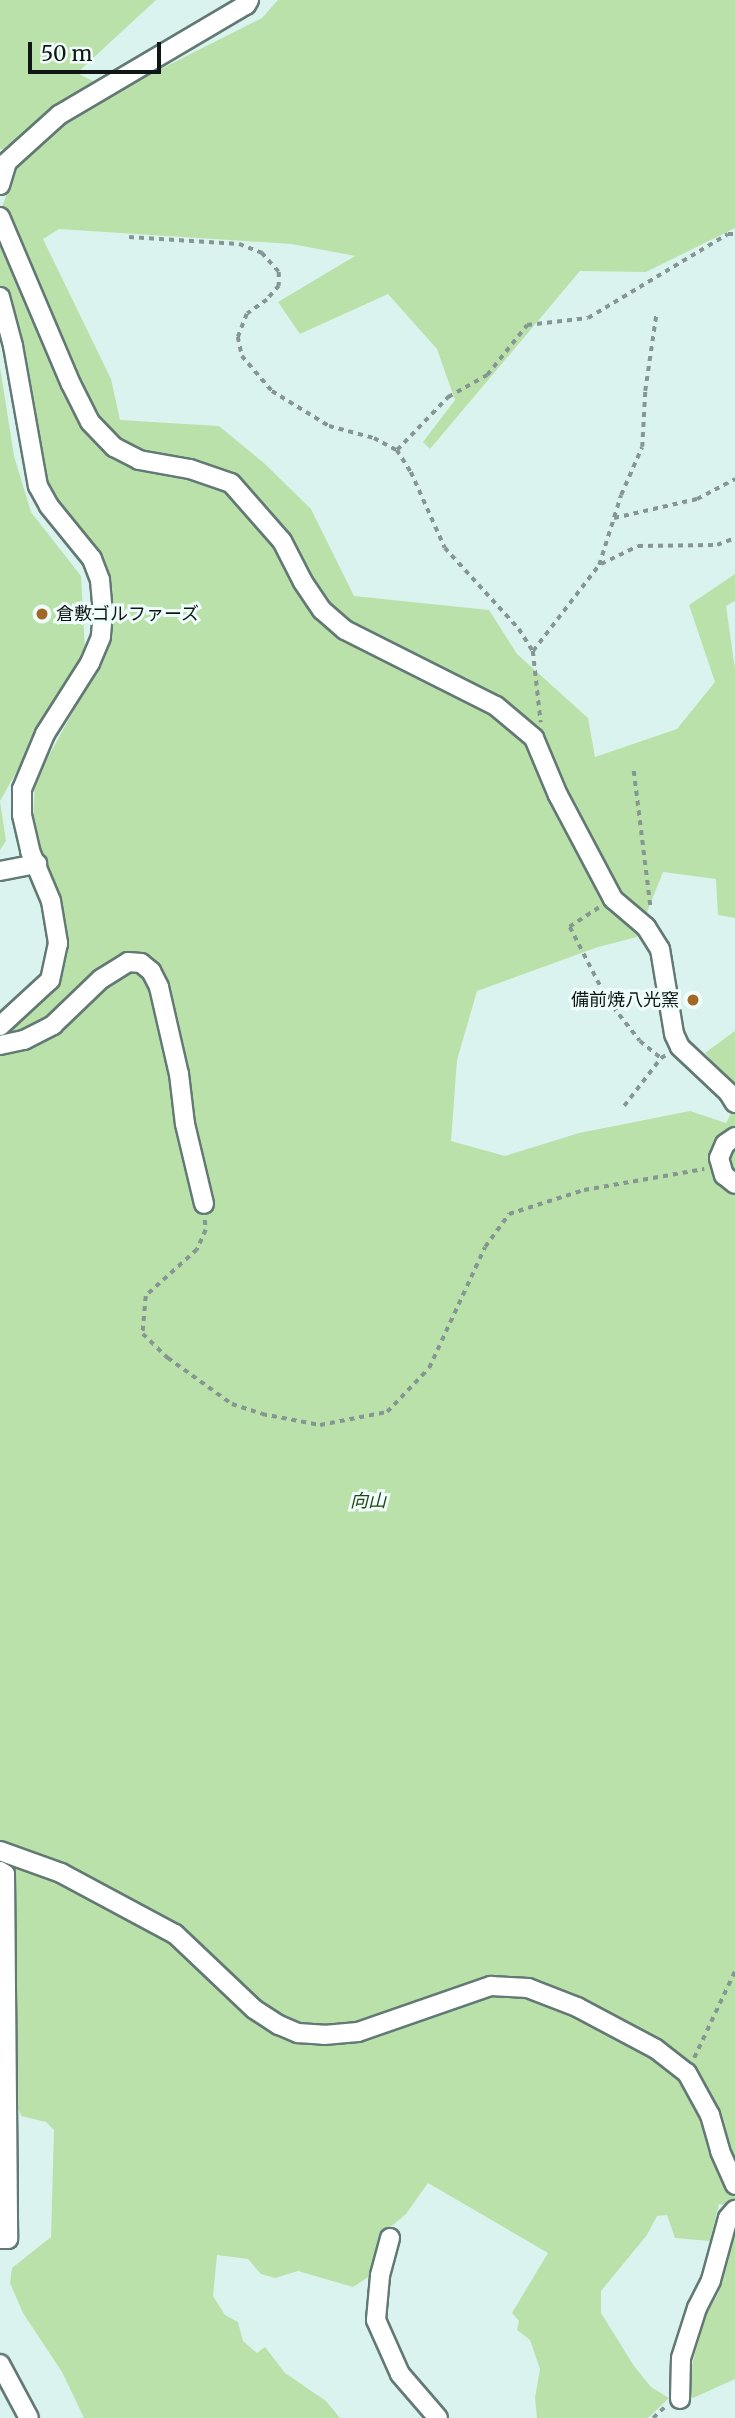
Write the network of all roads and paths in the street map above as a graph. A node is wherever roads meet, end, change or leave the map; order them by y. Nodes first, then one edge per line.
1 (249, 0) edge
2 (3, 161) edge
3 (0, 185) edge
4 (0, 217) edge
5 (735, 234) edge
6 (129, 237) dead end
7 (0, 297) edge
8 (656, 316) dead end
9 (397, 450) junction
10 (735, 479) edge
11 (614, 518) junction
12 (735, 538) edge
13 (599, 565) junction
14 (533, 651) junction
15 (534, 738) junction
16 (634, 771) dead end
17 (37, 864) junction
18 (0, 871) edge
19 (613, 899) junction
20 (646, 927) junction
21 (0, 1026) edge
22 (0, 1045) edge
23 (680, 1047) junction
24 (661, 1058) junction
25 (735, 1103) edge
26 (624, 1106) dead end
27 (735, 1137) edge
28 (720, 1166) junction
29 (735, 1184) edge
30 (204, 1204) joint
31 (0, 1851) edge
32 (0, 1871) edge
33 (2, 1959) edge
34 (735, 1971) edge
35 (3, 2046) edge
36 (687, 2073) junction
37 (3, 2142) edge
38 (735, 2185) edge
39 (735, 2210) edge
40 (390, 2238) dead end
41 (0, 2239) edge
42 (0, 2364) edge
43 (7, 2394) edge
44 (680, 2399) dead end
45 (29, 2418) edge
46 (438, 2418) edge

1 - 2 street
2 - 3 street
4 - 15 street
5 - 9 path
6 - 9 path
7 - 17 street
8 - 11 path
9 - 14 path
10 - 11 path
11 - 13 path
12 - 13 path
13 - 14 path
14 - 15 path
15 - 19 street
16 - 20 path
17 - 18 street
17 - 21 street
19 - 20 street
19 - 24 path
20 - 23 street
22 - 30 street
23 - 24 path
23 - 25 street
24 - 26 path
27 - 28 street
28 - 29 street
28 - 30 path
31 - 36 street
32 - 33 street
33 - 35 street
34 - 36 path
35 - 37 street
36 - 38 street
37 - 41 street
39 - 44 street
40 - 46 street
42 - 43 street
43 - 45 street

